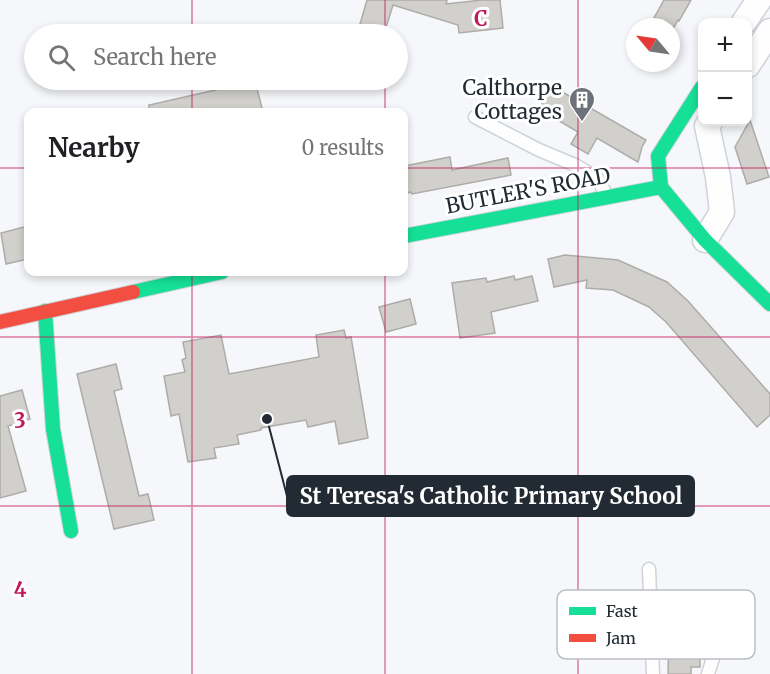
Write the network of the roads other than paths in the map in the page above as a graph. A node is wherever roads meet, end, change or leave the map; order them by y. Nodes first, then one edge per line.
1 (759, 0) edge
2 (747, 18) edge
3 (770, 31) edge
4 (752, 58) edge
5 (698, 93) edge
6 (475, 117) dead end
7 (707, 126) edge
8 (661, 186) junction
9 (607, 197) junction
10 (408, 235) edge
11 (705, 240) junction
12 (189, 276) edge
13 (770, 304) edge
14 (45, 311) junction
15 (0, 322) edge
16 (71, 531) dead end
17 (649, 569) dead end
18 (650, 590) edge
19 (652, 659) edge
20 (713, 659) edge
21 (653, 674) edge
22 (708, 674) edge

1 - 2 street
3 - 4 street
5 - 8 street
6 - 9 lane
7 - 11 street
8 - 9 street, BUTLER'S ROAD
8 - 11 street
9 - 10 street, BUTLER'S ROAD
11 - 13 street
12 - 14 street
14 - 15 street
14 - 16 street
17 - 18 lane
19 - 21 lane
20 - 22 lane

